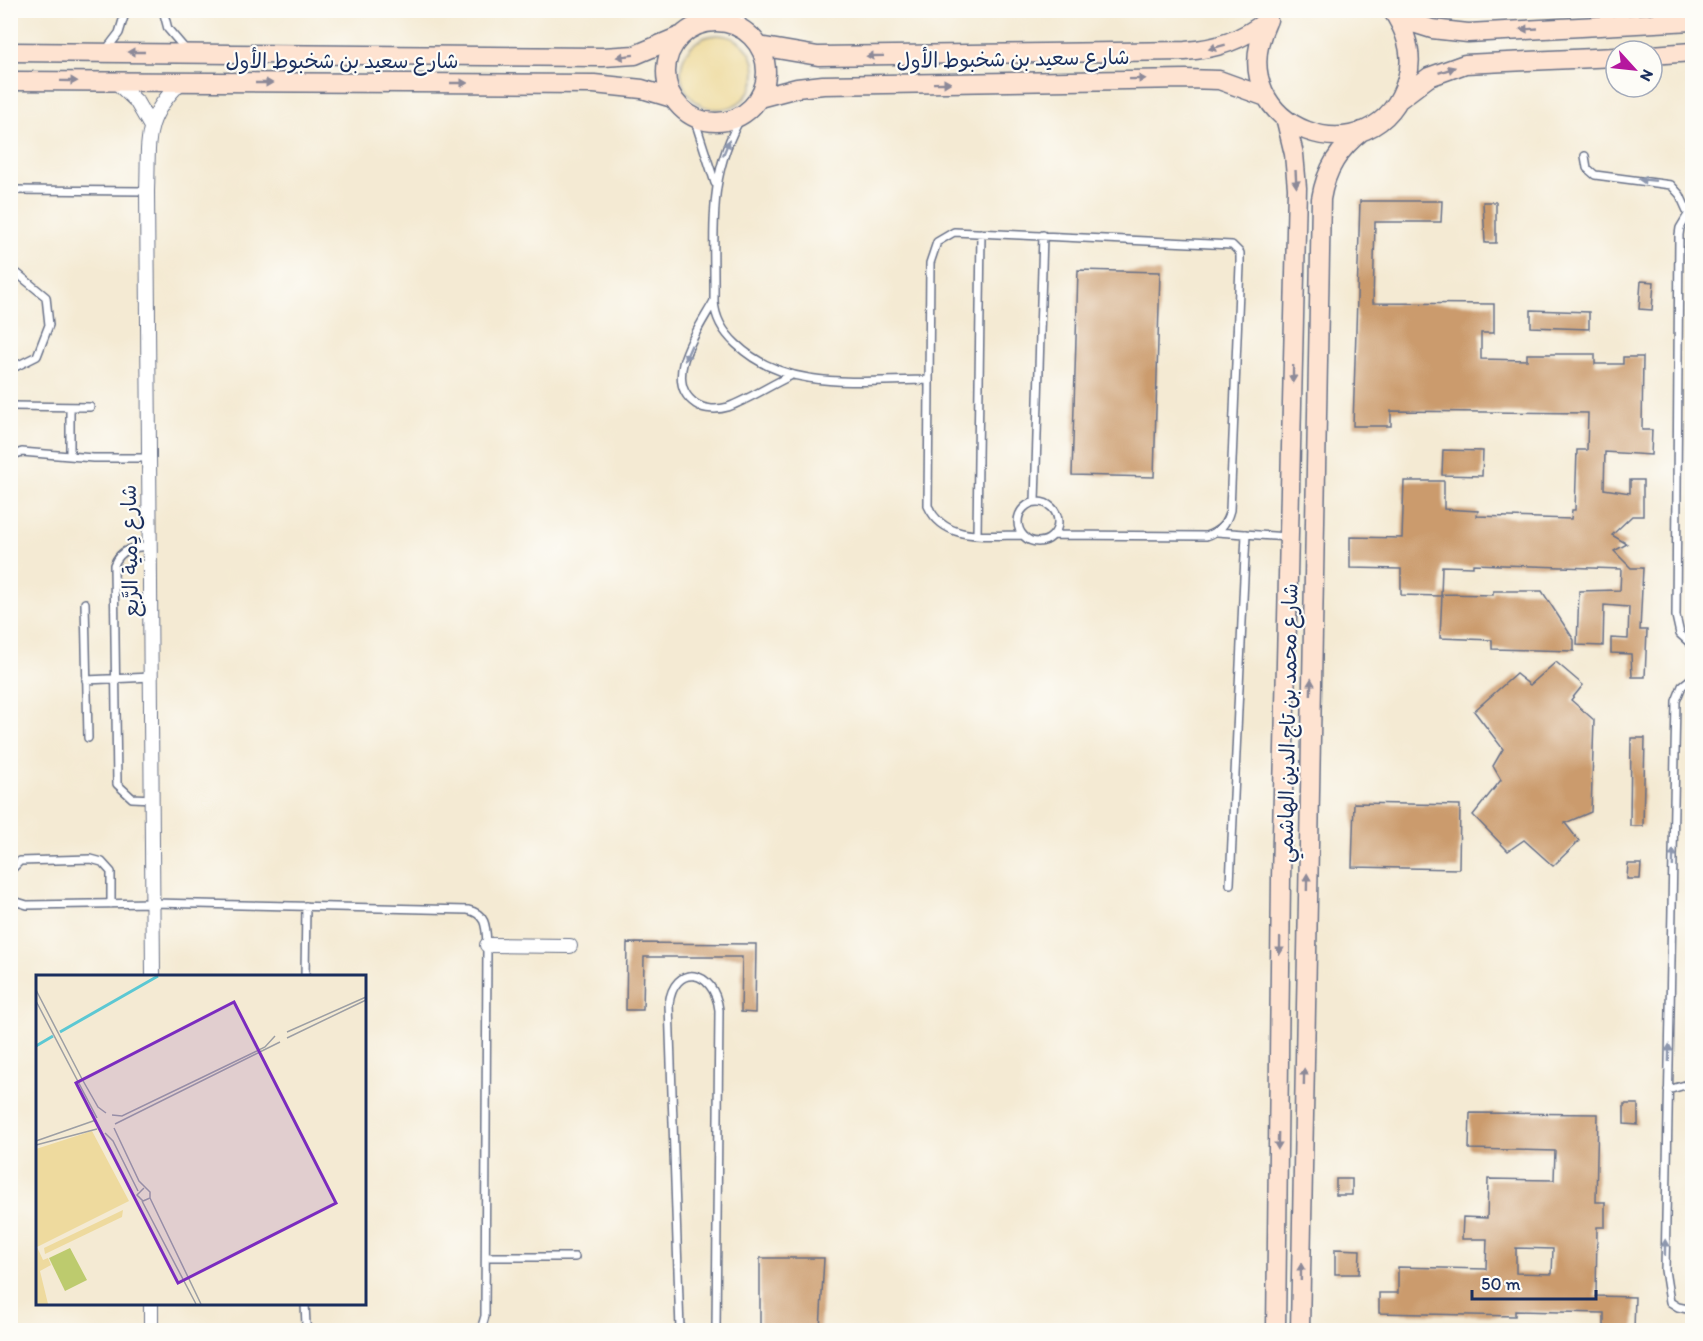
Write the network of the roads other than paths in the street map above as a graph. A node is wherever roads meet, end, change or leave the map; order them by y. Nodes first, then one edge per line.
1 (126, 10) edge
2 (163, 10) edge
3 (735, 10) edge
4 (1395, 14) edge
5 (1272, 15) edge
6 (1692, 21) edge
7 (693, 24) edge
8 (754, 40) junction
9 (10, 51) edge
10 (188, 51) junction
11 (104, 52) junction
12 (1692, 52) edge
13 (1664, 54) edge
14 (1604, 58) edge
15 (10, 81) edge
16 (116, 82) junction
17 (181, 82) junction
18 (1266, 97) junction
19 (672, 98) junction
20 (759, 98) junction
21 (1398, 100) junction
22 (743, 114) junction
23 (694, 118) junction
24 (1287, 121) junction
25 (150, 124) junction
26 (1362, 131) junction
27 (1586, 156) dead end
28 (716, 185) junction
29 (10, 190) edge
30 (147, 191) junction
31 (1690, 211) edge
32 (981, 233) junction
33 (1043, 235) junction
34 (10, 274) edge
35 (714, 301) junction
36 (10, 366) edge
37 (790, 376) junction
38 (929, 381) junction
39 (10, 406) edge
40 (70, 407) junction
41 (90, 407) dead end
42 (10, 456) edge
43 (70, 456) junction
44 (150, 458) junction
45 (1035, 502) junction
46 (1217, 532) junction
47 (1246, 534) junction
48 (977, 535) junction
49 (1022, 535) junction
50 (1053, 535) junction
51 (1289, 537) junction
52 (151, 546) junction
53 (85, 603) dead end
54 (1692, 645) edge
55 (152, 677) junction
56 (114, 678) junction
57 (1692, 678) edge
58 (86, 680) junction
59 (88, 738) dead end
60 (153, 799) junction
61 (10, 871) edge
62 (1230, 884) dead end
63 (10, 895) edge
64 (154, 903) junction
65 (111, 904) junction
66 (306, 906) junction
67 (488, 945) junction
68 (570, 946) dead end
69 (153, 975) edge
70 (305, 975) edge
71 (1692, 1083) edge
72 (1668, 1090) junction
73 (486, 1257) junction
74 (575, 1257) dead end
75 (151, 1305) edge
76 (305, 1305) edge
77 (1692, 1310) edge
78 (151, 1330) edge
79 (309, 1330) edge
80 (481, 1330) edge
81 (680, 1330) edge
82 (716, 1330) edge
83 (1276, 1330) edge
84 (1300, 1330) edge

1 - 11 lane
2 - 10 lane
3 - 8 lane
6 -> 4 main road
4 - 21 main road
5 -> 8 main road, شارع سعيد بن شخبوط الأول
5 - 18 main road
7 - 8 main road
7 -> 10 main road, شارع سعيد بن شخبوط الأول
7 - 19 main road
8 - 20 main road
9 - 11 main road, شارع سعيد بن شخبوط الأول
10 -> 11 main road, شارع سعيد بن شخبوط الأول
12 - 13 main road
21 -> 14 main road
15 -> 16 main road, شارع سعيد بن شخبوط الأول
16 - 17 main road, شارع سعيد بن شخبوط الأول
16 - 25 street
17 -> 19 main road, شارع سعيد بن شخبوط الأول
17 - 25 street, شارع دِمية الرَّبع
20 -> 18 main road, شارع سعيد بن شخبوط الأول
18 - 24 main road
19 - 23 main road
20 - 22 main road
21 - 26 main road, شارع محمد بن تاج الدين الهاشمي
22 - 23 main road
28 -> 22 lane
23 - 28 lane
24 - 26 main road
24 -> 51 main road, شارع محمد بن تاج الدين الهاشمي
25 - 30 street, شارع دِمية الرَّبع
84 -> 26 main road, شارع محمد بن تاج الدين الهاشمي
31 -> 27 lane
28 - 35 lane
29 - 30 lane
30 - 44 street, شارع دِمية الرَّبع
31 - 54 lane
32 - 33 lane
32 - 38 lane
32 - 48 lane
33 - 45 lane
33 - 46 lane
34 - 36 lane
35 - 37 lane
35 -> 37 lane
37 - 38 lane
38 - 48 lane
39 - 40 lane
40 - 41 lane
40 - 43 lane
42 - 43 lane
43 - 44 lane
44 - 52 street, شارع دِمية الرَّبع
45 - 49 lane
45 - 50 lane
46 - 47 lane
46 - 50 lane
47 - 51 lane
47 - 62 lane
48 - 49 lane
49 - 50 lane
51 -> 83 main road, شارع محمد بن تاج الدين الهاشمي
52 - 55 street, شارع دِمية الرَّبع
52 - 56 lane
53 - 58 lane
55 - 56 lane
55 - 60 street, شارع دِمية الرَّبع
56 - 58 lane
56 - 60 lane
72 -> 57 lane
58 - 59 lane
60 - 64 street, شارع دِمية الرَّبع
61 - 65 lane
63 - 65 lane
64 - 65 lane
64 - 66 lane
64 - 69 street, شارع دِمية الرَّبع
66 - 67 lane
66 - 70 lane
67 - 68 street
67 - 73 lane
71 - 72 lane
77 -> 72 lane
73 - 74 lane
73 - 80 lane
75 - 78 street
76 - 79 lane
81 - 82 lane

